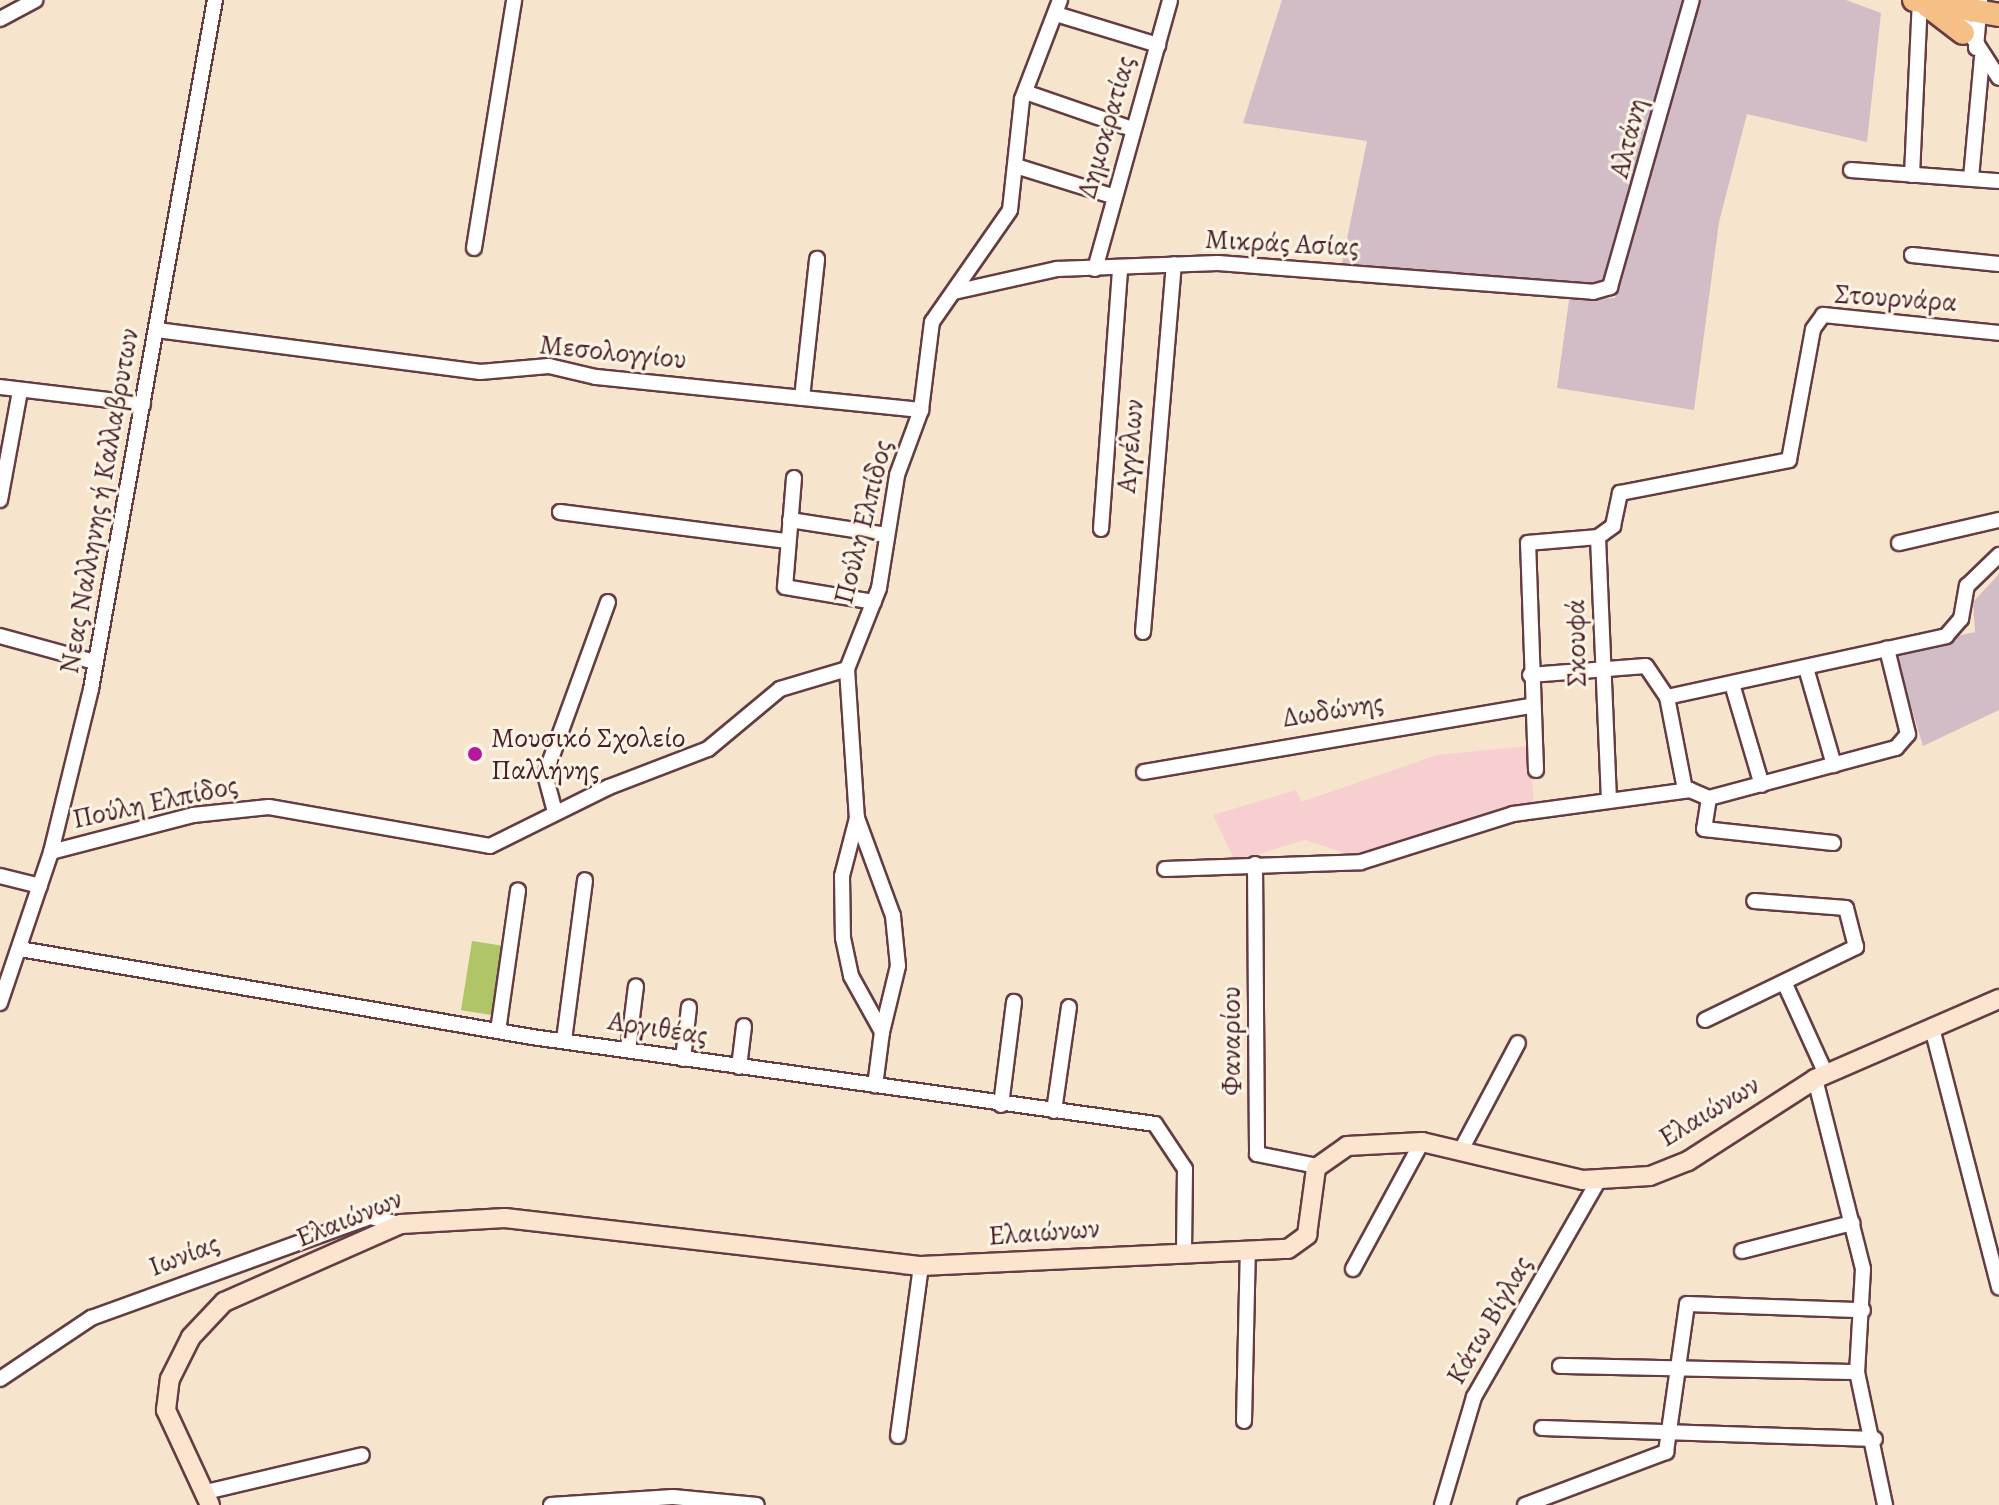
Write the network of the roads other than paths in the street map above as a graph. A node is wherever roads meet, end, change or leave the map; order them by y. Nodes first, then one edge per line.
1 (35, 0) edge
2 (215, 0) edge
3 (514, 0) edge
4 (1170, 0) edge
5 (1692, 0) edge
6 (1917, 1) edge
7 (1058, 7) edge
8 (1978, 8) edge
9 (0, 19) edge
10 (1158, 45) junction
11 (1974, 46) junction
12 (1999, 78) edge
13 (1025, 92) junction
14 (1132, 129) junction
15 (1019, 167) junction
16 (1851, 170) dead end
17 (1912, 175) junction
18 (1971, 178) junction
19 (1999, 181) edge
20 (1112, 196) junction
21 (474, 248) dead end
22 (1912, 255) dead end
23 (817, 259) dead end
24 (1174, 264) junction
25 (1999, 264) edge
26 (1120, 268) junction
27 (1095, 269) junction
28 (1610, 287) joint
29 (953, 292) junction
30 (157, 330) junction
31 (1999, 333) edge
32 (0, 387) edge
33 (20, 391) junction
34 (802, 398) junction
35 (143, 404) junction
36 (921, 410) junction
37 (794, 478) dead end
38 (0, 500) edge
39 (560, 512) dead end
40 (790, 520) junction
41 (1999, 520) edge
42 (1101, 529) dead end
43 (887, 535) junction
44 (1598, 537) junction
45 (787, 541) junction
46 (1899, 543) dead end
47 (1999, 555) edge
48 (608, 602) dead end
49 (874, 602) junction
50 (1143, 632) dead end
51 (3, 638) edge
52 (1887, 649) junction
53 (91, 661) junction
54 (1806, 668) junction
55 (847, 669) junction
56 (1601, 671) junction
57 (1530, 675) junction
58 (1732, 684) junction
59 (1667, 697) junction
60 (1530, 706) junction
61 (1834, 765) junction
62 (1536, 770) dead end
63 (1144, 772) dead end
64 (1762, 785) junction
65 (1685, 790) junction
66 (1709, 798) junction
67 (1609, 800) junction
68 (555, 812) junction
69 (857, 818) junction
70 (1833, 843) dead end
71 (51, 852) junction
72 (1255, 864) junction
73 (1165, 869) dead end
74 (0, 876) edge
75 (585, 880) dead end
76 (40, 886) junction
77 (518, 890) dead end
78 (1754, 901) dead end
79 (20, 949) junction
80 (1784, 982) junction
81 (636, 986) dead end
82 (1999, 999) edge
83 (1014, 1002) dead end
84 (0, 1003) edge
85 (689, 1007) dead end
86 (1069, 1007) dead end
87 (1705, 1020) dead end
88 (744, 1026) dead end
89 (1932, 1028) junction
90 (498, 1031) junction
91 (882, 1032) junction
92 (564, 1040) junction
93 (1518, 1043) dead end
94 (628, 1050) junction
95 (683, 1059) junction
96 (739, 1067) junction
97 (1820, 1076) junction
98 (875, 1086) junction
99 (1001, 1105) junction
100 (1054, 1111) junction
101 (1422, 1142) junction
102 (1461, 1150) junction
103 (1317, 1166) junction
104 (1598, 1181) junction
105 (1852, 1223) junction
106 (401, 1224) junction
107 (1248, 1251) junction
108 (1742, 1251) dead end
109 (1184, 1252) junction
110 (921, 1266) junction
111 (1353, 1269) dead end
112 (1999, 1288) edge
113 (1863, 1310) junction
114 (1560, 1366) dead end
115 (1679, 1369) junction
116 (1857, 1372) junction
117 (0, 1379) edge
118 (1244, 1421) dead end
119 (1542, 1428) dead end
120 (1672, 1432) junction
121 (898, 1436) dead end
122 (1875, 1439) junction
123 (362, 1455) dead end
124 (208, 1498) edge
125 (1444, 1499) edge
126 (551, 1505) edge
127 (757, 1505) edge
128 (1434, 1505) edge
129 (1525, 1505) edge
130 (1885, 1505) edge

1 - 9 street
2 - 30 street, Νεας Nαλληνης ή Καλλαβρυτων
3 - 21 street
4 - 10 street, Δημοκρατίας
5 - 28 street, Αλτάνη
6 - 8 main road
6 - 11 main road
6 - 17 street
7 - 10 street
7 - 13 street, Πούλη Ελπίδος
8 - 11 street
10 - 14 street, Δημοκρατίας
11 - 12 street
11 - 18 street
13 - 14 street
13 - 15 street, Πούλη Ελπίδος
14 - 20 street, Δημοκρατίας
15 - 20 street
15 - 29 street, Πούλη Ελπίδος
16 - 17 street
17 - 18 street
18 - 19 street
20 - 27 street, Δημοκρατίας
22 - 25 street
23 - 34 street
24 - 26 street, Μικράς Ασίας
24 - 28 street, Μικράς Ασίας
24 - 50 street, Αγγέλων
26 - 27 street, Μικράς Ασίας
26 - 42 street
27 - 29 street, Μικράς Ασίας
29 - 36 street, Πούλη Ελπίδος
30 - 34 street, Μεσολογγίου
30 - 35 street, Νεας Nαλληνης ή Καλλαβρυτων
31 - 44 street, Στουρνάρα
32 - 33 street
33 - 35 street
33 - 38 street
34 - 36 street, Μεσολογγίου
35 - 53 street, Νεας Nαλληνης ή Καλλαβρυτων
36 - 43 street, Πούλη Ελπίδος
37 - 40 street
39 - 45 street
40 - 43 street
40 - 45 street
41 - 46 street
43 - 49 street, Πούλη Ελπίδος
44 - 56 street, Σκουφά
44 - 57 street
45 - 49 street
47 - 52 street
48 - 68 street
49 - 55 street, Πούλη Ελπίδος
51 - 53 street
52 - 54 street
52 - 61 street
53 - 71 street, Νεας Nαλληνης ή Καλλαβρυτων
54 - 58 street
54 - 61 street
55 - 68 street, Πούλη Ελπίδος
55 - 69 street
56 - 57 street
56 - 59 street
56 - 67 street, Σκουφά
57 - 60 street
58 - 59 street
58 - 64 street
59 - 65 street
60 - 62 street
60 - 63 street, Δωδώνης
61 - 64 street
64 - 66 street
65 - 66 street
65 - 67 street
66 - 70 street
67 - 72 street
68 - 71 street, Πούλη Ελπίδος
69 - 91 street
69 - 91 street
71 - 76 street, Νεας Nαλληνης ή Καλλαβρυτων
72 - 73 street
72 - 103 street, Φαναρίου
74 - 76 street
75 - 92 street
76 - 79 street, Νεας Nαλληνης ή Καλλαβρυτων
77 - 90 street
78 - 80 street
79 - 84 street, Νεας Nαλληνης ή Καλλαβρυτων
79 - 90 street, Αργιθέας
80 - 87 street
80 - 97 street
81 - 94 street
82 - 89 main road, Ελαιώνων
83 - 99 street
85 - 95 street
86 - 100 street
88 - 96 street
89 - 97 main road, Ελαιώνων
89 - 112 street
90 - 92 street, Αργιθέας
91 - 98 street
92 - 94 street, Αργιθέας
93 - 102 street
94 - 95 street, Αργιθέας
95 - 96 street, Αργιθέας
96 - 98 street, Αργιθέας
97 - 104 main road, Ελαιώνων
97 - 105 street
98 - 99 street, Αργιθέας
99 - 100 street, Αργιθέας
100 - 109 street, Αργιθέας
101 - 102 main road, Ελαιώνων
101 - 103 main road, Ελαιώνων
101 - 111 street
102 - 104 main road, Ελαιώνων
103 - 107 main road, Ελαιώνων
104 - 125 street, Κάτω Βίγλας
105 - 108 street
105 - 113 street
106 - 110 main road, Ελαιώνων
106 - 117 street, Ιωνίας
106 - 124 main road, Ελαιώνων
107 - 109 main road, Ελαιώνων
107 - 118 street
109 - 110 main road, Ελαιώνων
110 - 121 street
113 - 115 street
113 - 116 street
114 - 115 street
115 - 116 street
115 - 120 street
116 - 122 street
119 - 120 street
120 - 122 street
120 - 129 street
122 - 130 street
123 - 124 street
125 - 128 street
126 - 127 street

